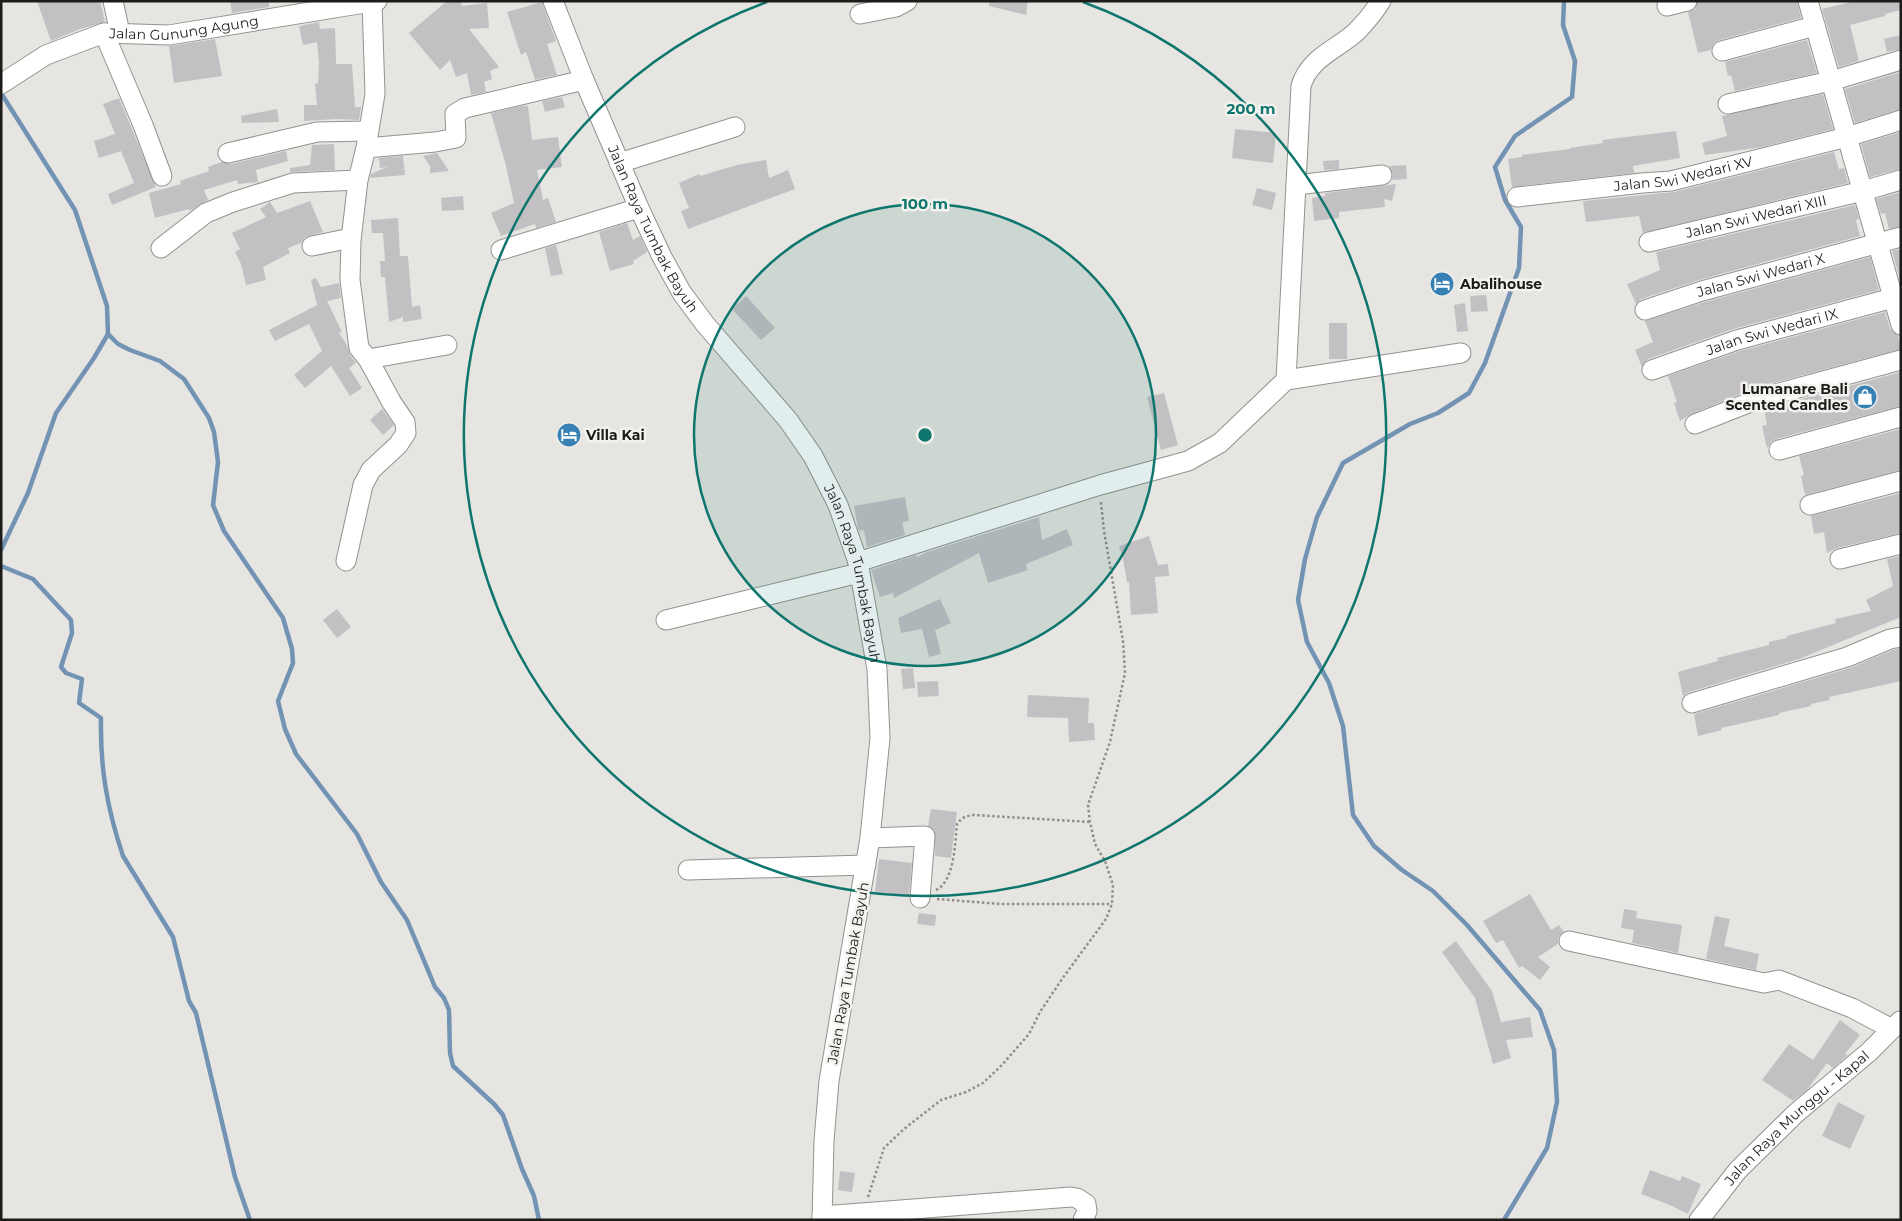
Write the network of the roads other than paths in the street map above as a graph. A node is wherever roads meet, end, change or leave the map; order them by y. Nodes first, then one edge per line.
1 (113, 1) edge
2 (553, 1) edge
3 (907, 1) edge
4 (1381, 1) edge
5 (1687, 1) edge
6 (374, 2) edge
7 (1815, 3) edge
8 (1666, 6) dead end
9 (860, 14) dead end
10 (1815, 26) junction
11 (112, 33) junction
12 (1722, 51) dead end
13 (1901, 60) edge
14 (584, 80) junction
15 (5, 81) edge
16 (1831, 81) junction
17 (1728, 104) dead end
18 (1901, 120) edge
19 (735, 127) dead end
20 (1847, 137) junction
21 (367, 139) junction
22 (228, 153) dead end
23 (619, 163) junction
24 (1382, 175) dead end
25 (162, 176) dead end
26 (358, 180) junction
27 (1901, 180) edge
28 (1296, 185) junction
29 (1863, 191) junction
30 (1516, 197) dead end
31 (639, 208) junction
32 (1901, 237) edge
33 (351, 238) junction
34 (1649, 242) dead end
35 (1878, 244) junction
36 (312, 246) dead end
37 (161, 248) dead end
38 (501, 250) dead end
39 (1895, 295) edge
40 (1645, 310) dead end
41 (1901, 325) edge
42 (447, 344) dead end
43 (1460, 353) dead end
44 (368, 359) junction
45 (1901, 360) edge
46 (1652, 370) dead end
47 (1286, 380) junction
48 (1901, 417) edge
49 (1695, 424) dead end
50 (1778, 450) dead end
51 (1901, 481) edge
52 (1810, 505) dead end
53 (1901, 544) edge
54 (1840, 559) dead end
55 (346, 561) dead end
56 (858, 568) junction
57 (666, 620) dead end
58 (1901, 637) edge
59 (1692, 703) dead end
60 (870, 838) junction
61 (866, 865) junction
62 (688, 870) dead end
63 (920, 898) road end
64 (1568, 941) dead end
65 (1896, 1025) edge
66 (822, 1218) edge
67 (1083, 1220) edge
68 (1699, 1220) edge

1 - 11 street
2 - 14 street, Jalan Raya Tumbak Bayuh
3 - 9 street
4 - 28 street
5 - 8 street
6 - 11 street, Jalan Gunung Agung
6 - 21 street
7 - 10 street
10 - 12 street
10 - 16 street
11 - 15 street, Jalan Gunung Agung
11 - 25 street
13 - 16 street
14 - 21 street
14 - 23 street, Jalan Raya Tumbak Bayuh
16 - 17 street
16 - 20 street
18 - 20 street, Jalan Swi Wedari XV
19 - 23 street
20 - 29 street
20 - 30 street, Jalan Swi Wedari XV
21 - 22 street
21 - 26 street
23 - 31 street, Jalan Raya Tumbak Bayuh
24 - 28 street
26 - 33 street
26 - 37 street
27 - 29 street, Jalan Swi Wedari XIII
28 - 47 street
29 - 34 street, Jalan Swi Wedari XIII
29 - 35 street
31 - 38 street
31 - 56 street, Jalan Raya Tumbak Bayuh
32 - 35 street, Jalan Swi Wedari X
33 - 36 street
33 - 44 street
35 - 39 street
35 - 40 street, Jalan Swi Wedari X
39 - 41 street
39 - 46 street, Jalan Swi Wedari IX
42 - 44 street
43 - 47 street
44 - 55 street
45 - 49 street
47 - 56 street
48 - 50 street
51 - 52 street
53 - 54 street
56 - 57 street
56 - 60 street, Jalan Raya Tumbak Bayuh
58 - 59 street
60 - 61 street, Jalan Raya Tumbak Bayuh
60 - 63 street
61 - 62 street
61 - 66 street, Jalan Raya Tumbak Bayuh
64 - 65 street
65 - 68 street, Jalan Raya Munggu - Kapal
66 - 67 street

